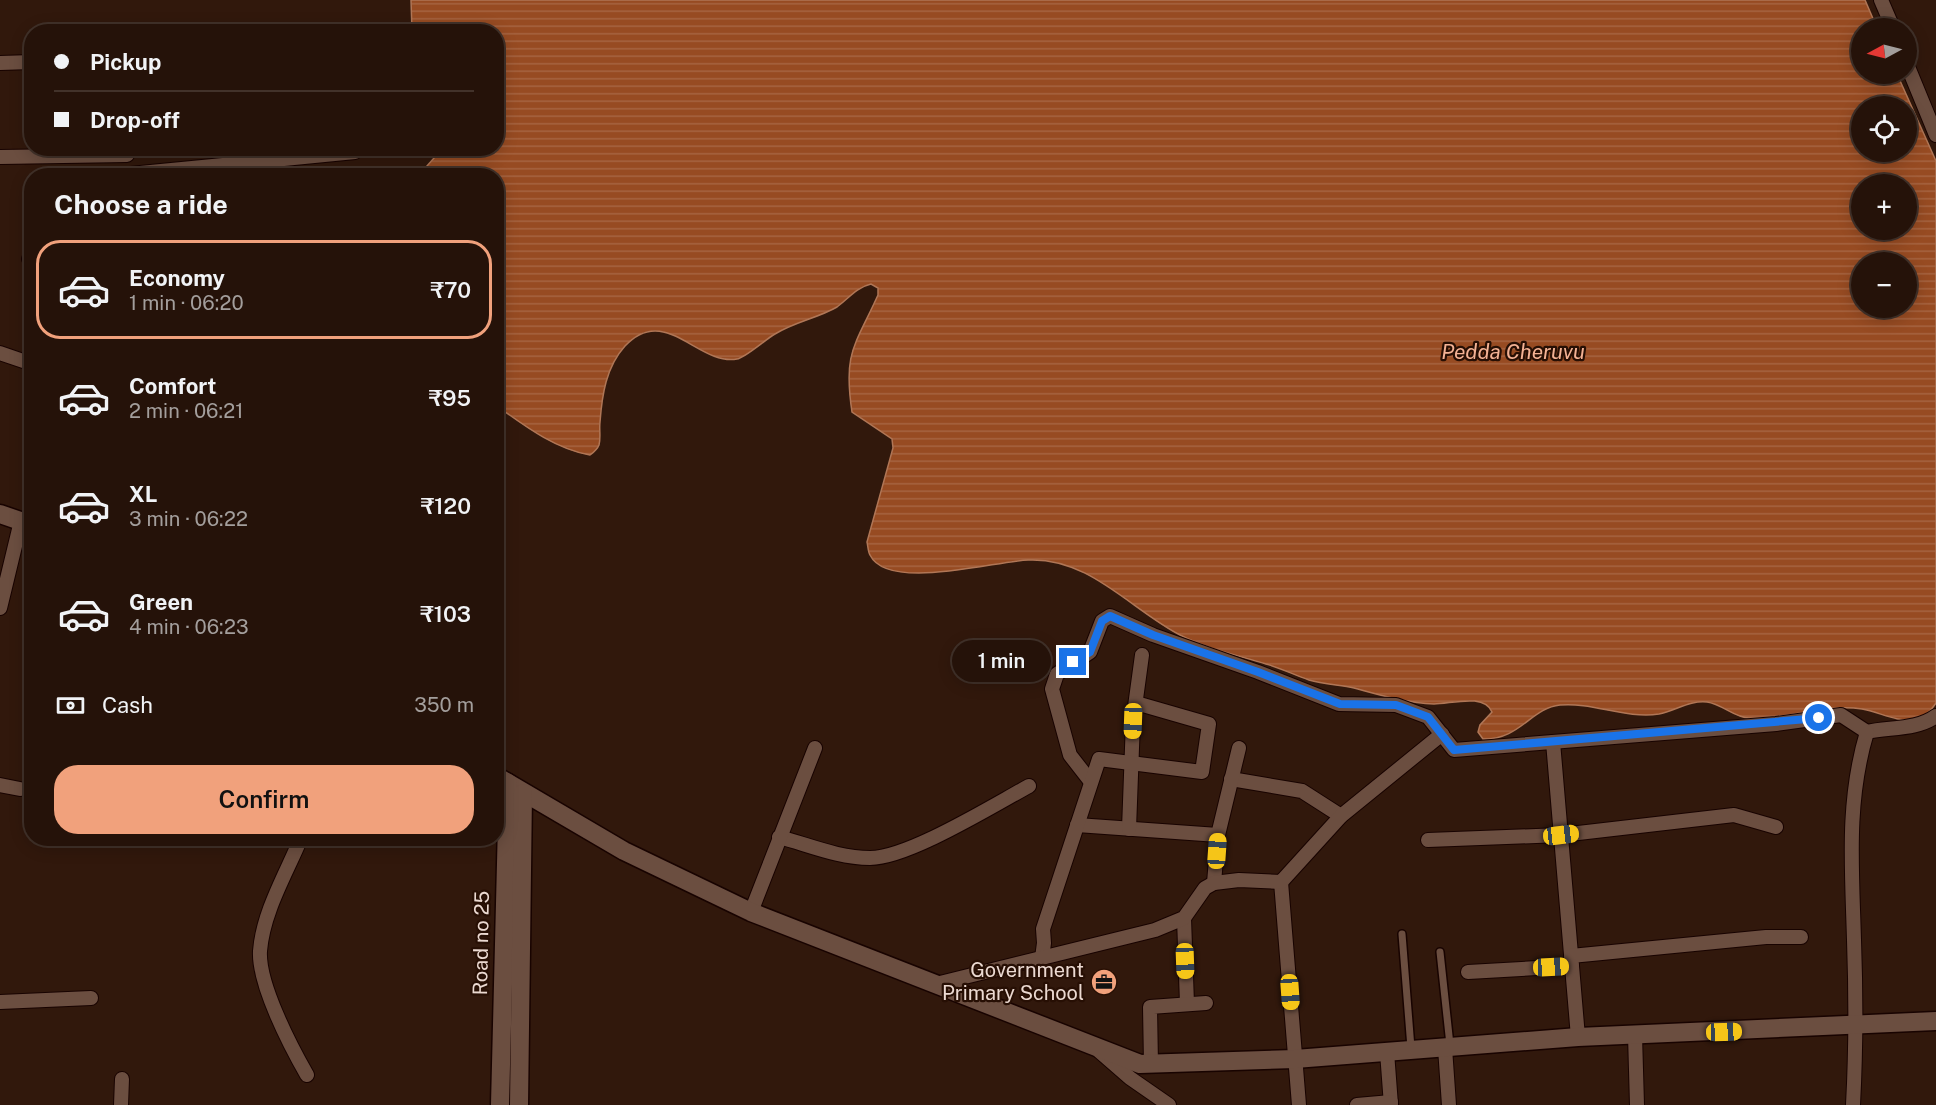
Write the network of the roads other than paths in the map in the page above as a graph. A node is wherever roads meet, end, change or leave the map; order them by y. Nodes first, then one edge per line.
1 (1881, 0) edge
2 (1889, 18) edge
3 (24, 62) edge
4 (0, 63) edge
5 (1915, 84) edge
6 (1936, 135) edge
7 (25, 156) edge
8 (316, 156) edge
9 (0, 157) edge
10 (198, 168) edge
11 (0, 353) edge
12 (24, 361) edge
13 (0, 514) edge
14 (24, 522) edge
15 (24, 529) edge
16 (0, 605) edge
17 (1142, 655) dead end
18 (1136, 703) junction
19 (1936, 716) edge
20 (1867, 732) junction
21 (1442, 734) junction
22 (1553, 742) junction
23 (815, 748) dead end
24 (1239, 748) dead end
25 (1132, 763) junction
26 (1231, 779) junction
27 (1091, 782) junction
28 (509, 784) edge
29 (0, 785) edge
30 (1029, 786) dead end
31 (20, 789) dead end
32 (1341, 816) junction
33 (1077, 825) junction
34 (1776, 827) dead end
35 (1129, 829) junction
36 (1218, 835) junction
37 (1561, 835) junction
38 (779, 837) junction
39 (1428, 840) dead end
40 (298, 846) edge
41 (1281, 882) junction
42 (1214, 883) junction
43 (751, 912) junction
44 (1184, 918) junction
45 (1402, 934) dead end
46 (1801, 937) dead end
47 (1440, 952) dead end
48 (1041, 958) junction
49 (1571, 961) junction
50 (1468, 972) dead end
51 (936, 984) junction
52 (91, 998) dead end
53 (0, 1002) edge
54 (1206, 1003) dead end
55 (1187, 1004) junction
56 (1936, 1021) edge
57 (1857, 1026) junction
58 (1635, 1035) junction
59 (1578, 1037) junction
60 (501, 1042) junction
61 (520, 1042) junction
62 (1448, 1047) junction
63 (1096, 1048) junction
64 (1411, 1050) junction
65 (1387, 1052) junction
66 (1295, 1059) junction
67 (1151, 1064) junction
68 (307, 1076) dead end
69 (122, 1079) dead end
70 (1391, 1104) edge
71 (121, 1105) edge
72 (500, 1105) edge
73 (519, 1105) edge
74 (1168, 1105) edge
75 (1299, 1105) edge
76 (1357, 1105) edge
77 (1449, 1105) edge
78 (1637, 1105) edge
79 (1853, 1105) edge

1 - 2 street
3 - 4 street
5 - 6 street
7 - 9 street
8 - 10 street
11 - 12 street
13 - 14 street
15 - 16 street
17 - 18 street
18 - 25 street
18 - 25 street
19 - 20 street
20 - 22 street
20 - 57 street
21 - 22 street
21 - 27 street
21 - 32 street
22 - 37 street
23 - 38 street
24 - 26 street
25 - 27 street
25 - 35 street
26 - 32 street
26 - 36 street
27 - 33 street
28 - 43 street
28 - 60 street, Road no 25
28 - 61 street, Road no 25
29 - 31 street
30 - 38 street
32 - 41 street
33 - 35 street
33 - 48 street
34 - 37 street
35 - 36 street
36 - 42 street
37 - 39 street
37 - 49 street
38 - 43 street
40 - 68 street
41 - 42 street
41 - 66 street
42 - 44 street
43 - 51 street
44 - 48 street
44 - 55 street
45 - 64 lane
46 - 49 street
47 - 62 lane
48 - 51 street
49 - 50 street
49 - 59 street
51 - 63 street
52 - 53 street
54 - 55 street
55 - 67 street
56 - 57 street
57 - 58 street
57 - 79 street
58 - 59 street
58 - 78 street
59 - 62 street
60 - 61 street
60 - 72 street, Road no 25
61 - 73 street, Road no 25
62 - 64 street
62 - 77 street
63 - 67 street
63 - 74 street
64 - 65 street
65 - 66 street
65 - 70 street
66 - 67 street
66 - 75 street
69 - 71 street
70 - 76 street

